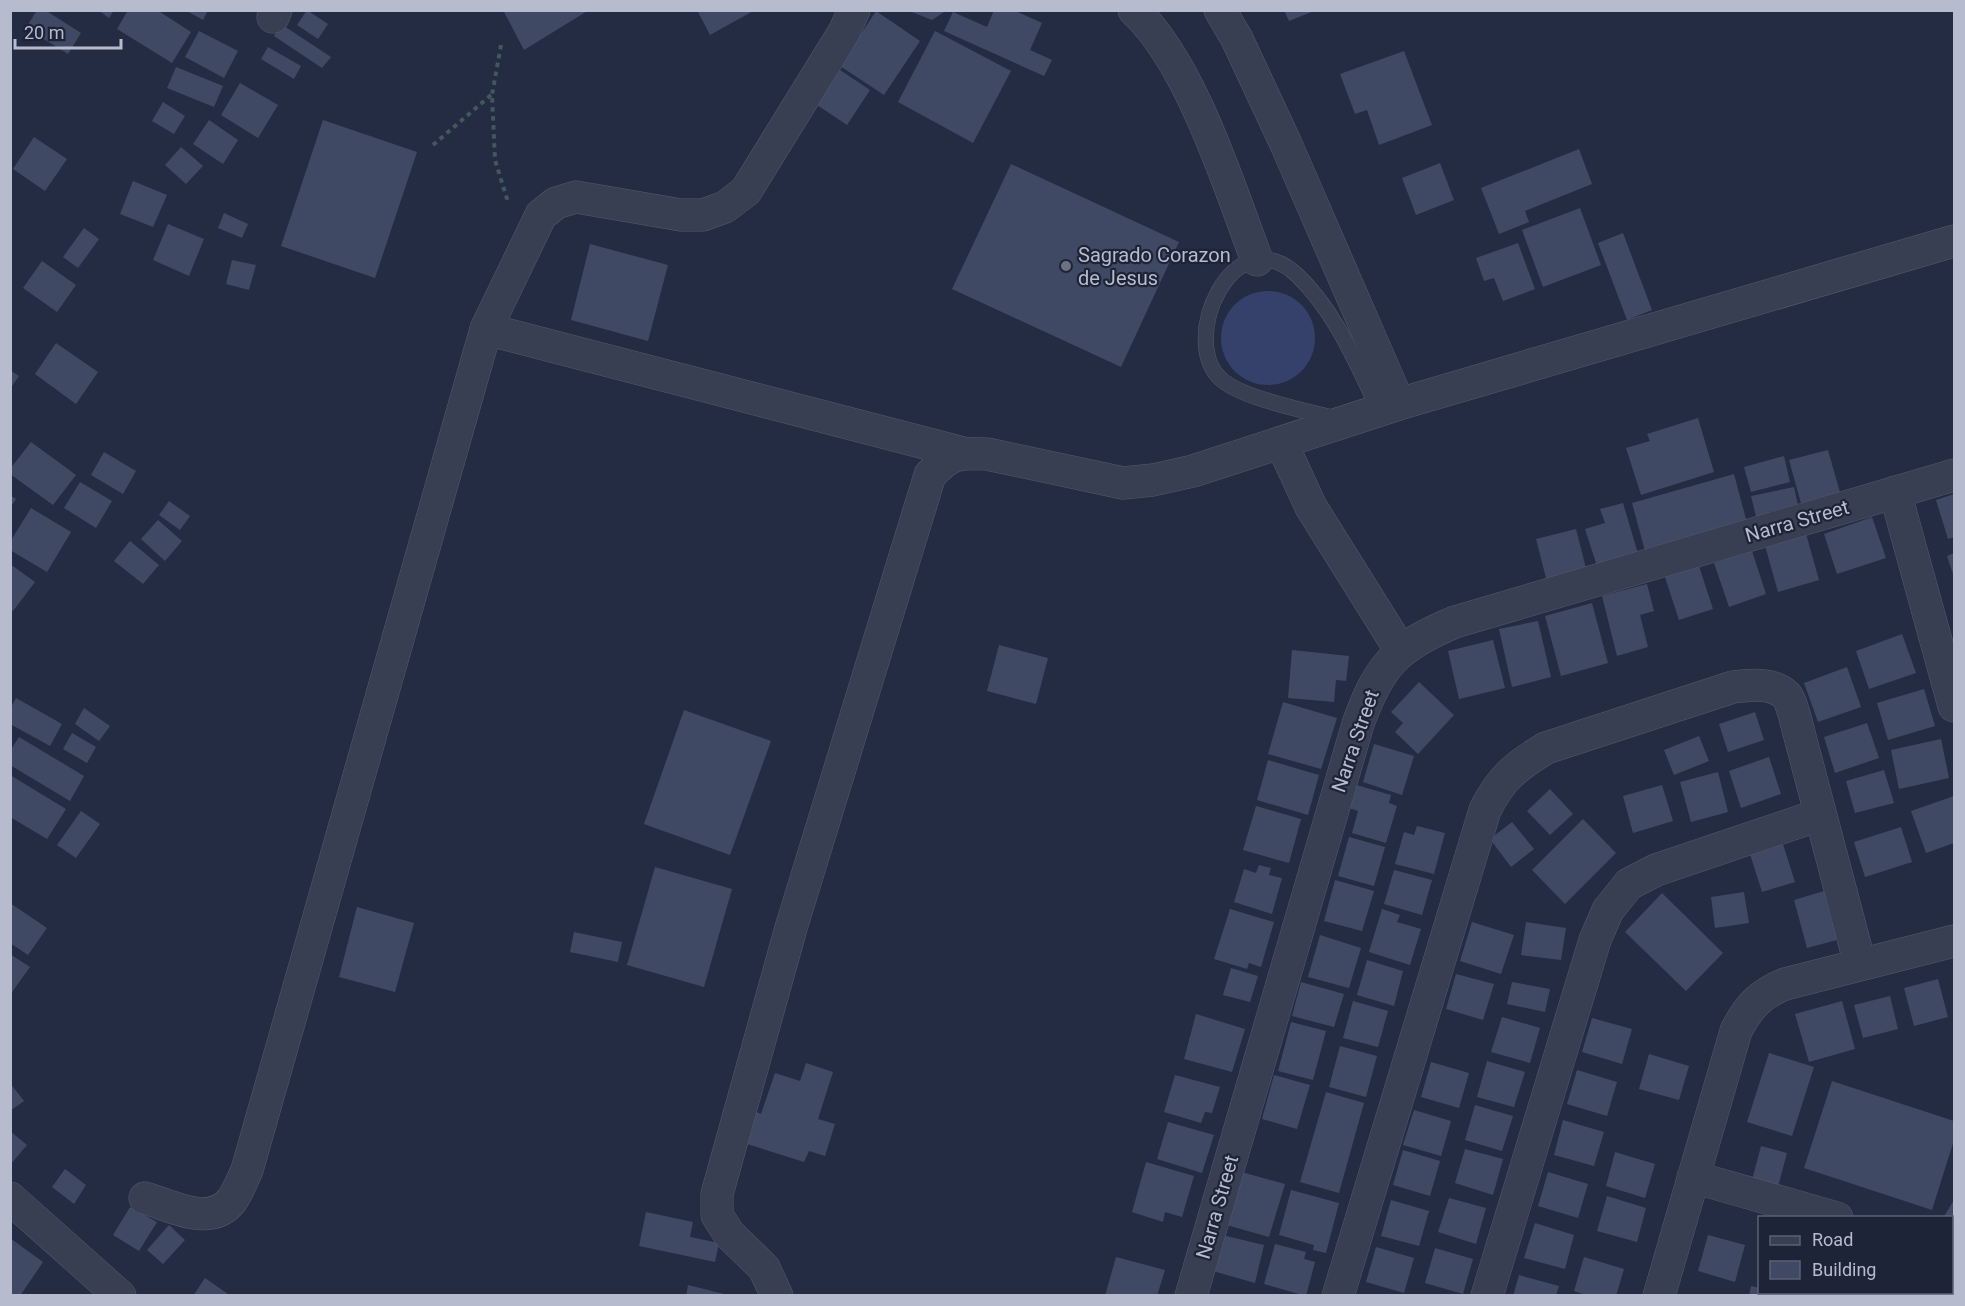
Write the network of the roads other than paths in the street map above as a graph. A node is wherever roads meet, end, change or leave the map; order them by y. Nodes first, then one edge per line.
1 (854, 10) edge
2 (1134, 10) edge
3 (1220, 10) edge
4 (1954, 241) edge
5 (1257, 260) junction
6 (486, 329) junction
7 (1389, 407) junction
8 (1345, 421) junction
9 (1281, 442) junction
10 (967, 454) junction
11 (1954, 475) edge
12 (1895, 492) junction
13 (1944, 630) edge
14 (1401, 651) junction
15 (1954, 706) edge
16 (1819, 815) junction
17 (1954, 941) edge
18 (1860, 964) junction
19 (1693, 1178) junction
20 (10, 1198) edge
21 (145, 1198) dead end
22 (1830, 1216) edge
23 (120, 1296) edge
24 (777, 1296) edge
25 (1191, 1296) edge
26 (1338, 1296) edge
27 (1486, 1296) edge
28 (1659, 1296) edge

1 - 6 street
2 - 5 street
3 - 7 street
4 - 7 street
5 - 7 lane
5 - 8 lane
6 - 10 street
6 - 21 street
7 - 8 street
8 - 9 street
9 - 10 street
9 - 14 street
10 - 24 street
11 - 12 street, Narra Street
12 - 13 street
12 - 14 street, Narra Street
13 - 15 street
14 - 25 street, Narra Street
16 - 18 street
16 - 26 street
16 - 27 street
17 - 18 street
18 - 19 street
19 - 22 street
19 - 28 street
20 - 23 street

